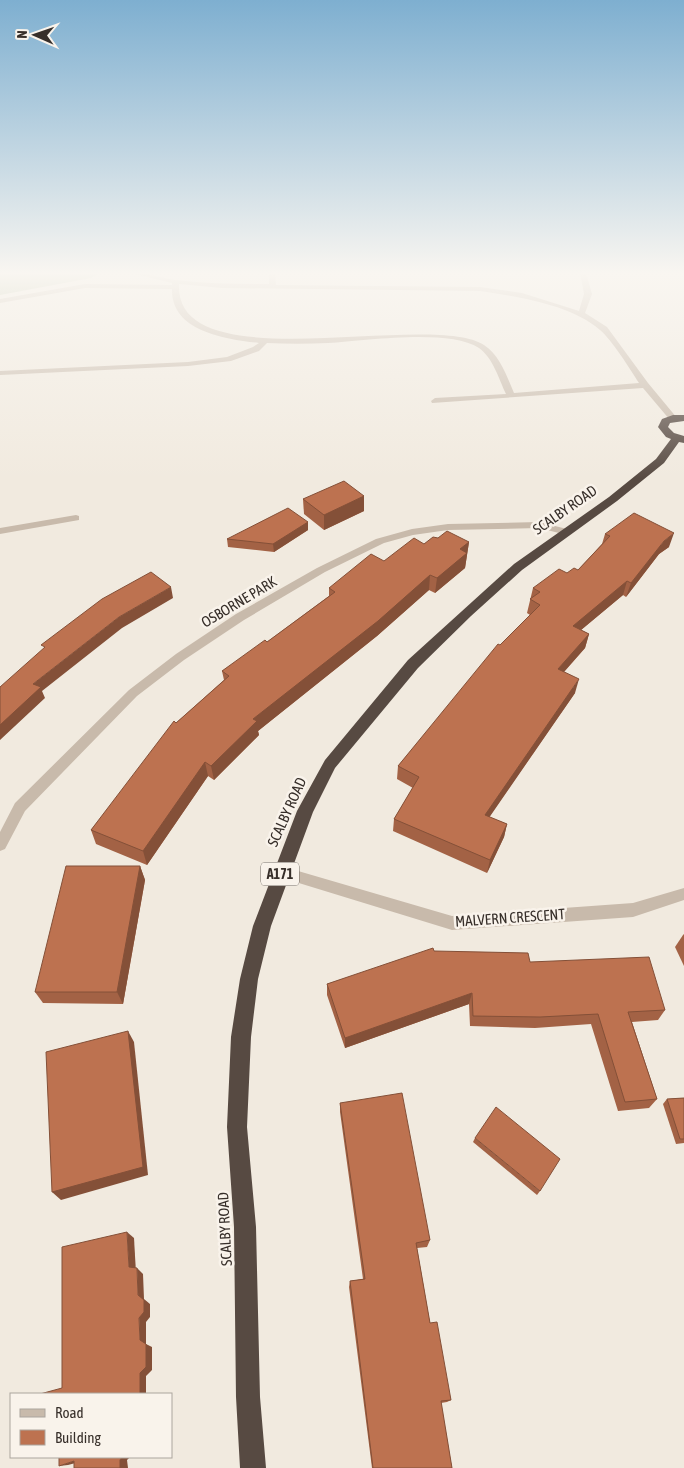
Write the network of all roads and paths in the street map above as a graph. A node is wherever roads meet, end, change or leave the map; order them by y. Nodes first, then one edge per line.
1 (265, 341) edge
2 (286, 342) edge
3 (317, 342) edge
4 (468, 342) edge
5 (613, 342) edge
6 (0, 373) edge
7 (644, 385) junction
8 (511, 396) junction
9 (435, 401) dead end
10 (679, 418) edge
11 (681, 439) edge
12 (76, 518) dead end
13 (0, 531) edge
14 (567, 532) junction
15 (0, 845) edge
16 (281, 872) junction
17 (684, 894) edge
18 (253, 1468) edge

1 - 6 street
2 - 3 street
4 - 8 street
5 - 7 street
7 - 8 street
7 - 10 street
8 - 9 street
10 - 11 highway
11 - 14 highway, SCALBY ROAD / A171
12 - 13 street
14 - 15 street, OSBORNE PARK
14 - 16 highway, SCALBY ROAD / A171
16 - 17 street, MALVERN CRESCENT
16 - 18 highway, SCALBY ROAD / A171

